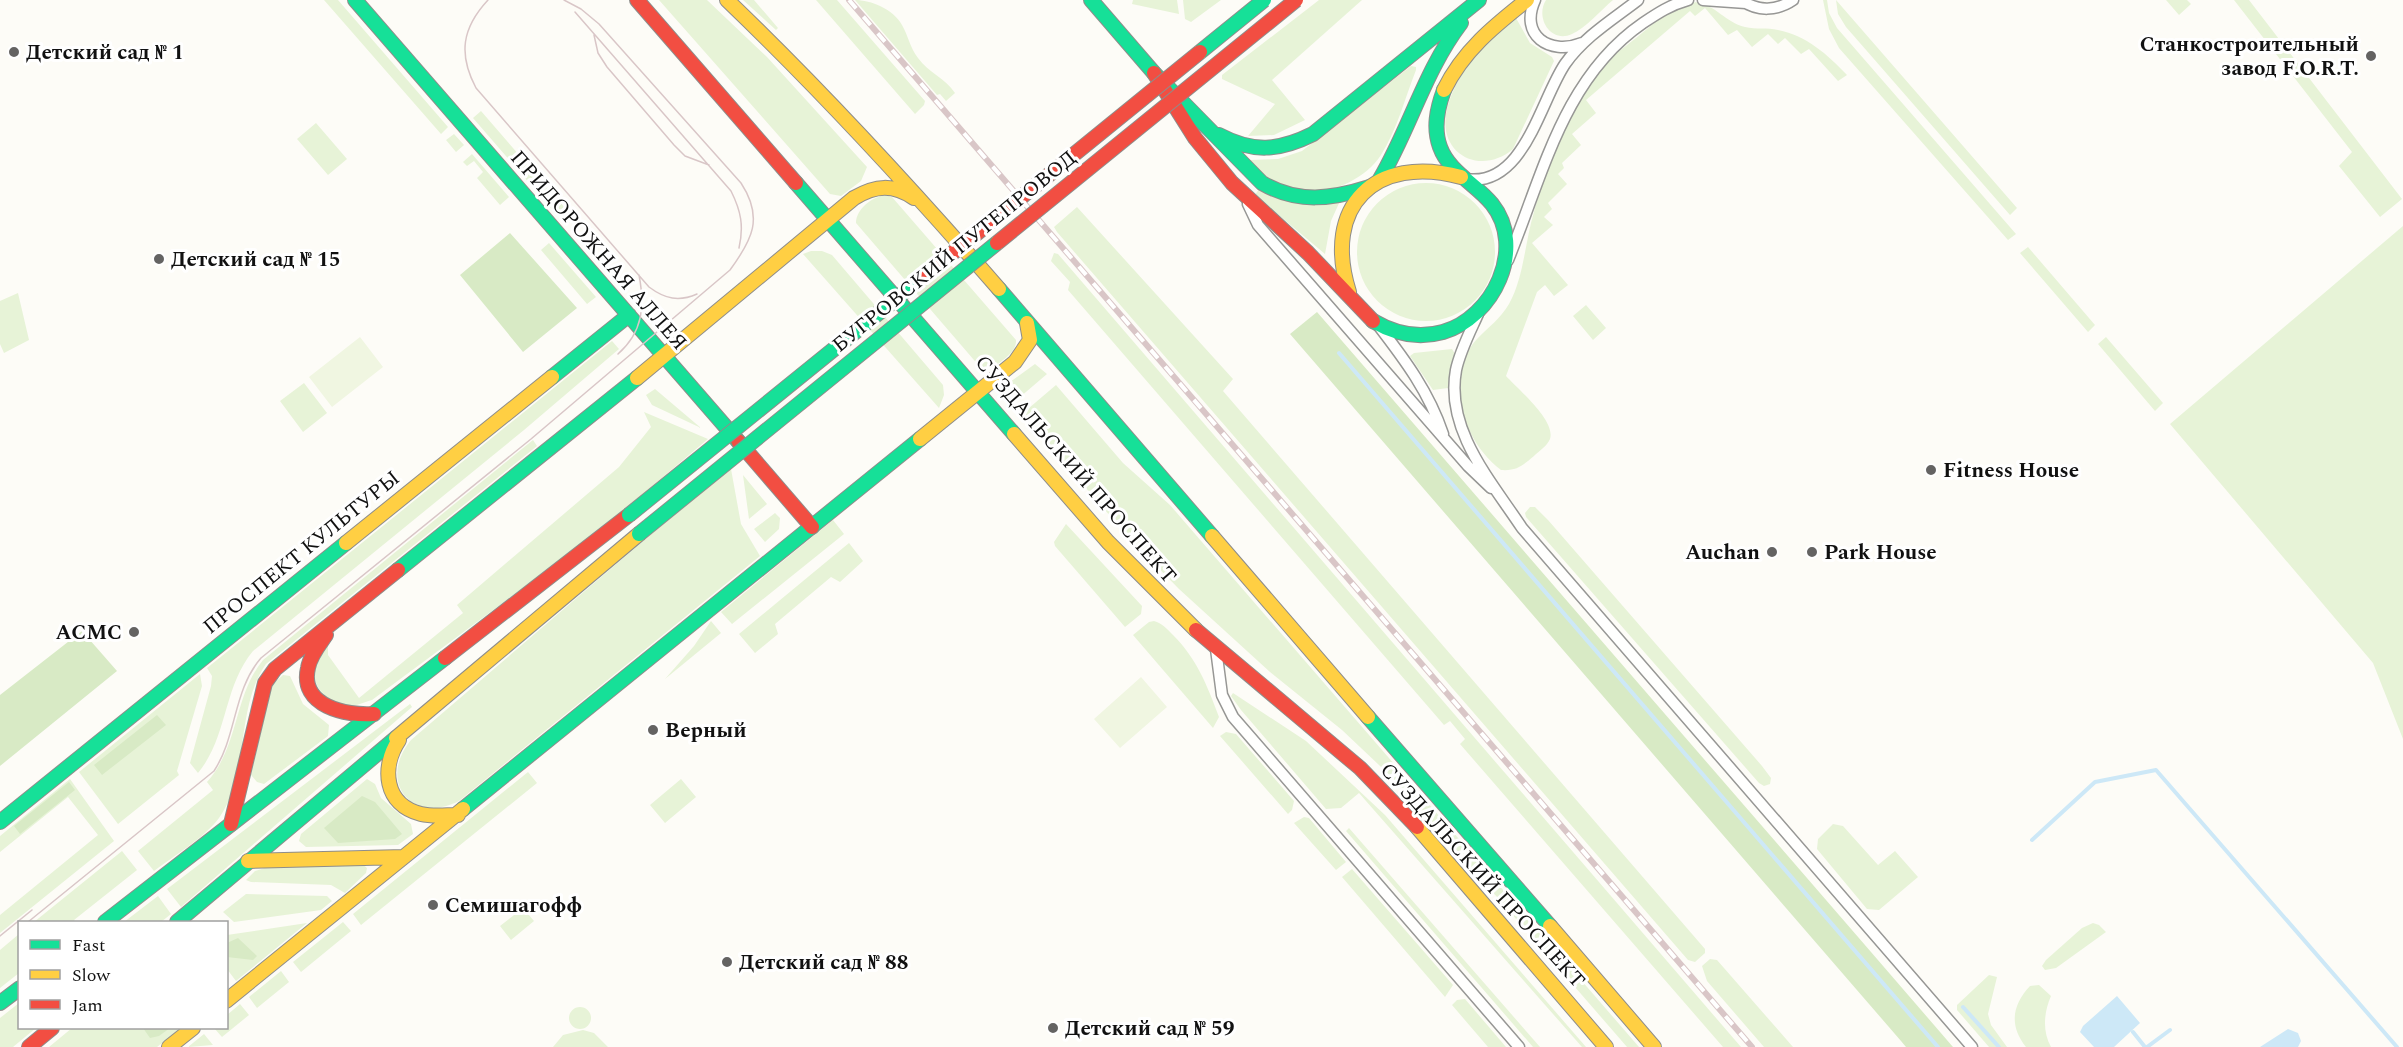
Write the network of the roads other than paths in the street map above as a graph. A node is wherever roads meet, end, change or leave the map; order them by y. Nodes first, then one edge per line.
1 (355, 0) edge
2 (637, 0) edge
3 (727, 0) edge
4 (1091, 0) edge
5 (1263, 0) edge
6 (1296, 0) edge
7 (1480, 0) edge
8 (1527, 0) edge
9 (1535, 0) edge
10 (1638, 0) edge
11 (1688, 0) edge
12 (1703, 0) edge
13 (1793, 0) edge
14 (1743, 2) edge
15 (1582, 43) junction
16 (1154, 73) junction
17 (1214, 132) junction
18 (1463, 178) junction
19 (1375, 183) junction
20 (1245, 197) junction
21 (929, 209) junction
22 (829, 219) junction
23 (1498, 285) junction
24 (1351, 298) junction
25 (1478, 313) junction
26 (629, 315) junction
27 (1027, 322) junction
28 (1377, 323) junction
29 (663, 356) junction
30 (980, 392) junction
31 (1446, 440) junction
32 (1502, 498) junction
33 (812, 527) junction
34 (339, 617) junction
35 (1216, 649) junction
36 (374, 714) junction
37 (415, 722) junction
38 (458, 815) junction
39 (0, 822) edge
40 (231, 824) junction
41 (404, 857) junction
42 (248, 861) junction
43 (106, 921) edge
44 (178, 921) edge
45 (18, 990) edge
46 (228, 999) edge
47 (0, 1003) edge
48 (51, 1029) edge
49 (192, 1029) edge
50 (29, 1047) edge
51 (169, 1047) edge
52 (1519, 1047) edge
53 (1606, 1047) edge
54 (1654, 1047) edge
55 (1972, 1047) edge

1 - 26 main road, ПРИДОРОЖНАЯ АЛЛЕЯ
2 - 22 main road, СУЗДАЛЬСКИЙ ПРОСПЕКТ
3 - 21 main road, СУЗДАЛЬСКИЙ ПРОСПЕКТ
4 - 16 main road
5 - 36 main road, БУГРОВСКИЙ ПУТЕПРОВОД, bridge
6 - 37 main road, БУГРОВСКИЙ ПУТЕПРОВОД, bridge
7 - 17 main road
7 - 19 main road
8 - 18 main road
9 - 15 street
10 - 15 street
11 - 23 street
12 - 14 street
13 - 14 street
15 - 18 street
16 - 17 main road
16 - 20 main road
17 - 19 main road
18 - 19 main road
18 - 23 main road
19 - 24 main road
20 - 24 main road
20 - 31 street
21 - 22 main road
21 - 27 main road, СУЗДАЛЬСКИЙ ПРОСПЕКТ
22 - 29 main road
22 - 30 main road, СУЗДАЛЬСКИЙ ПРОСПЕКТ
23 - 25 main road
24 - 28 main road
25 - 28 main road
25 - 32 street
26 - 29 main road, ПРИДОРОЖНАЯ АЛЛЕЯ
26 - 39 main road, ПРОСПЕКТ КУЛЬТУРЫ
27 - 30 main road
27 - 54 main road, СУЗДАЛЬСКИЙ ПРОСПЕКТ
28 - 31 street
29 - 33 main road, ПРИДОРОЖНАЯ АЛЛЕЯ
29 - 34 main road
30 - 33 main road
30 - 35 main road, СУЗДАЛЬСКИЙ ПРОСПЕКТ
31 - 32 street
32 - 55 street
33 - 38 main road
34 - 36 main road
34 - 40 main road
35 - 52 street
35 - 53 main road, СУЗДАЛЬСКИЙ ПРОСПЕКТ
36 - 40 main road
37 - 38 main road
37 - 42 main road
38 - 41 main road
40 - 43 main road
41 - 42 main road
41 - 46 main road
42 - 44 main road
45 - 47 main road
48 - 50 main road
49 - 51 main road

